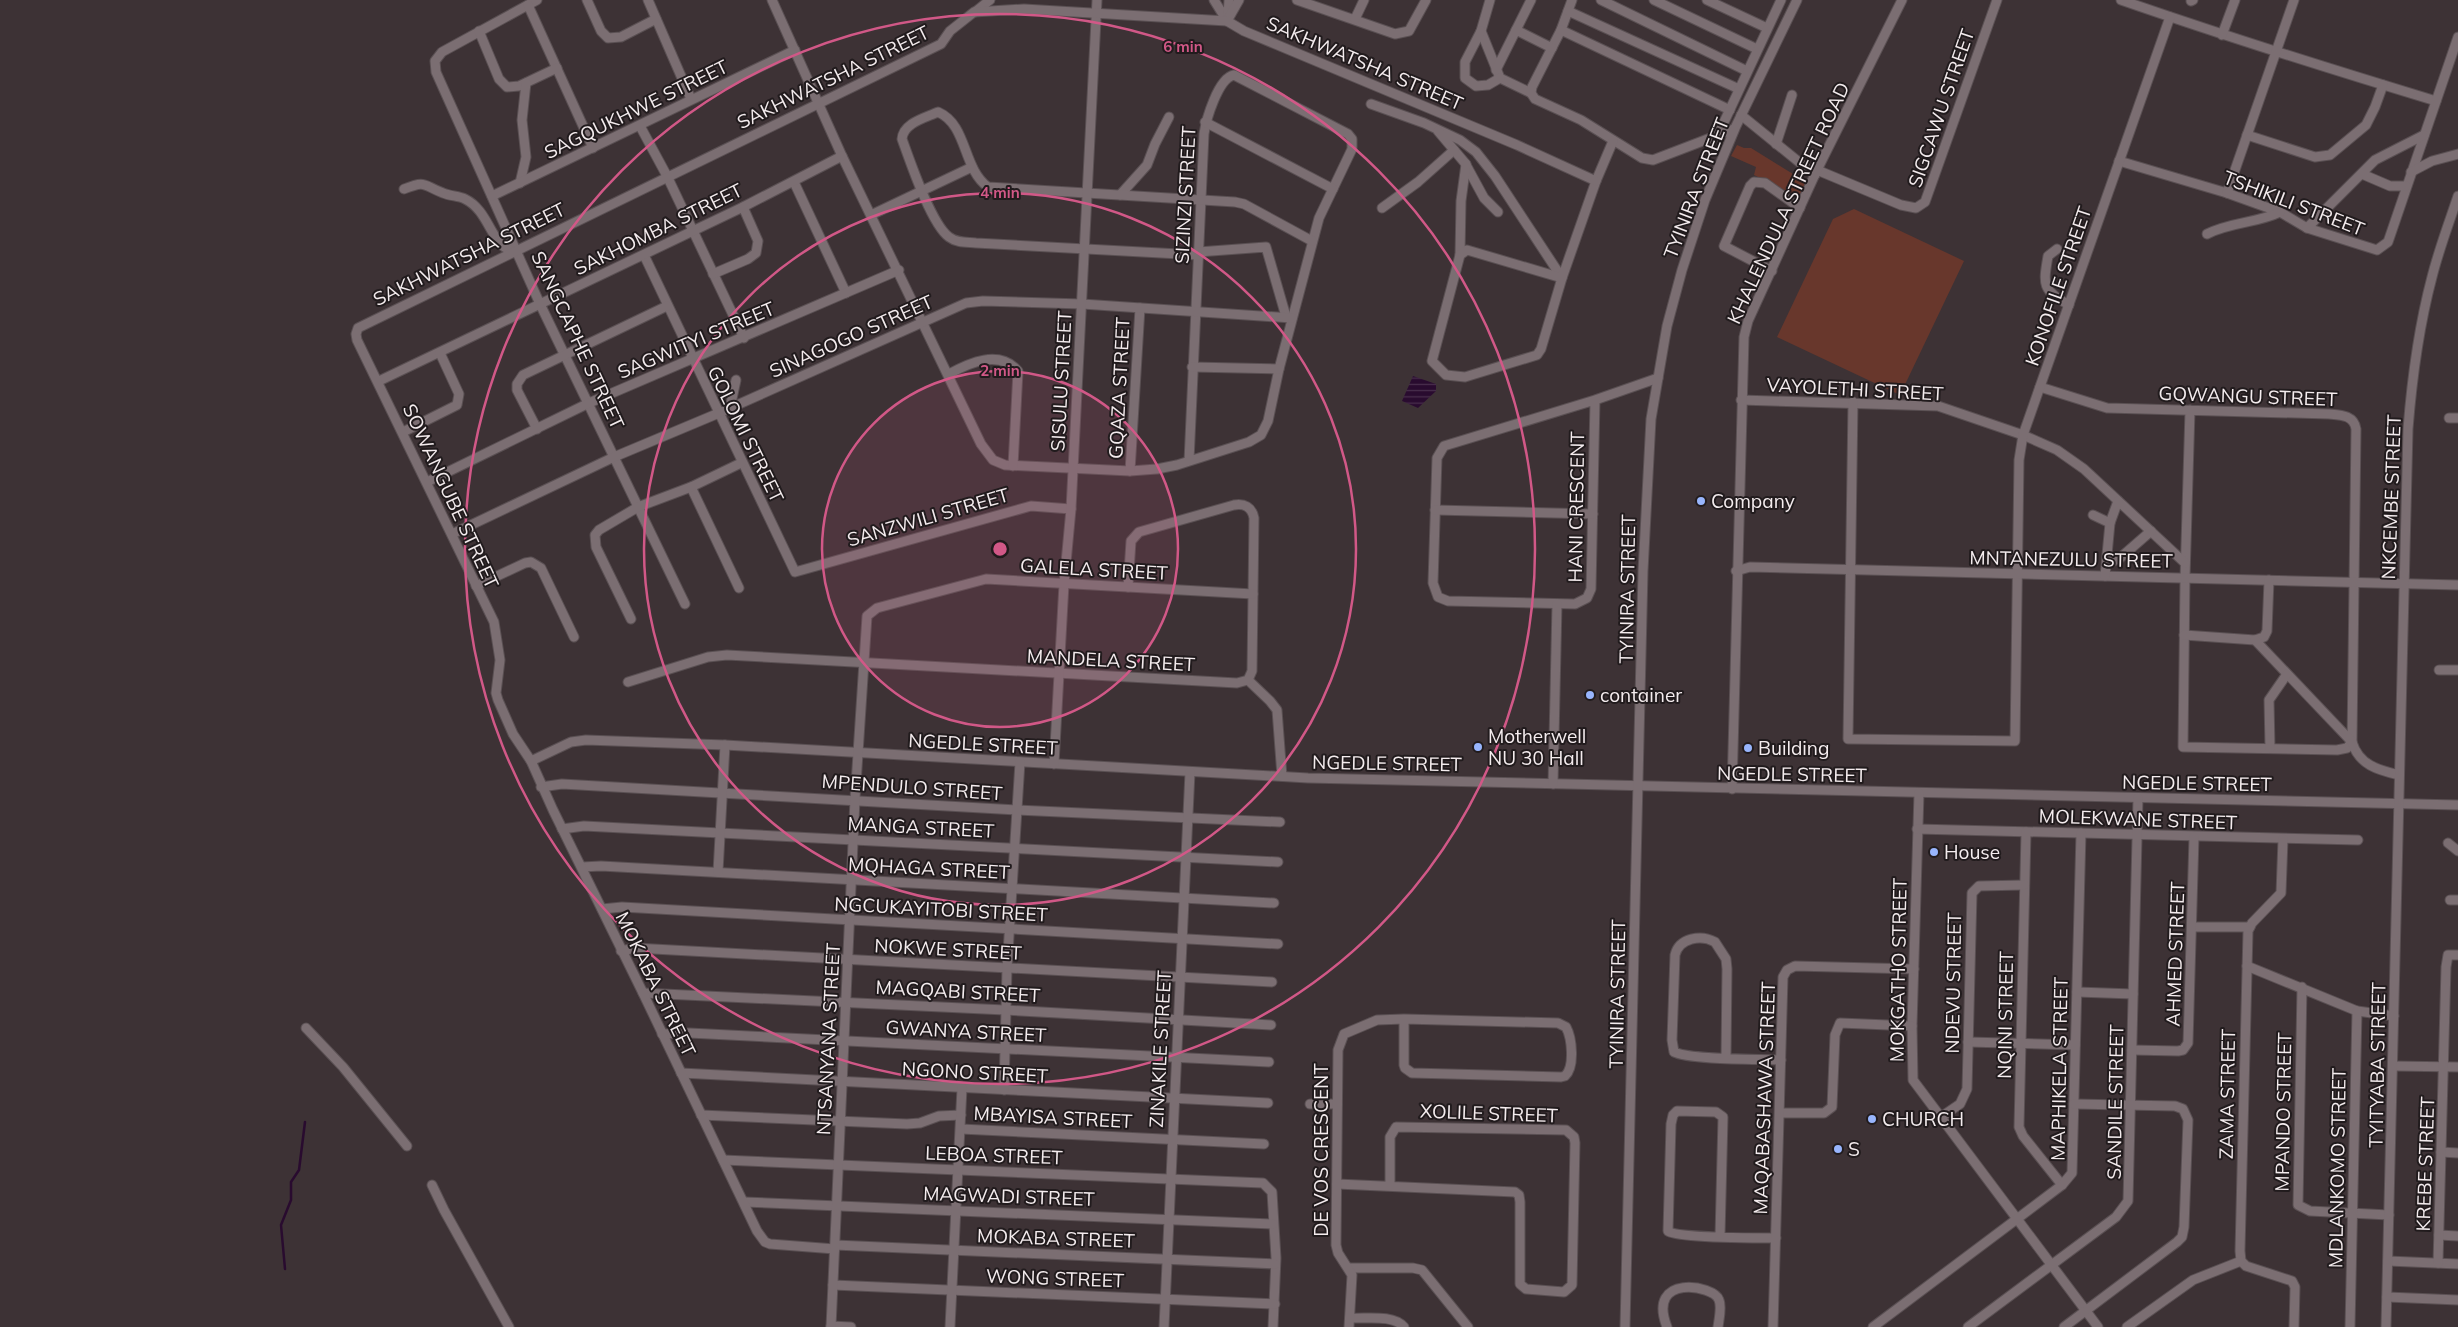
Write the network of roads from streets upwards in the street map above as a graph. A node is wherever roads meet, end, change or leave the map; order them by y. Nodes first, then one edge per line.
1 (587, 0) edge
2 (648, 0) edge
3 (772, 0) edge
4 (990, 0) edge
5 (1097, 0) edge
6 (1214, 0) edge
7 (1229, 0) edge
8 (1239, 0) edge
9 (1300, 0) edge
10 (1364, 0) edge
11 (1426, 0) edge
12 (1490, 0) edge
13 (1531, 0) edge
14 (1571, 0) edge
15 (1601, 0) edge
16 (1654, 0) edge
17 (1707, 0) edge
18 (1781, 0) edge
19 (1797, 0) edge
20 (1902, 0) edge
21 (1997, 0) edge
22 (2121, 0) edge
23 (2234, 0) edge
24 (2294, 0) edge
25 (533, 2) edge
26 (1568, 11) junction
27 (974, 12) junction
28 (1096, 13) junction
29 (2170, 17) junction
30 (1355, 18) junction
31 (656, 19) junction
32 (1227, 21) junction
33 (1766, 28) junction
34 (1516, 30) junction
35 (1561, 30) junction
36 (479, 31) junction
37 (1481, 31) junction
38 (2222, 35) junction
39 (2458, 37) edge
40 (1552, 48) junction
41 (1757, 49) junction
42 (795, 50) junction
43 (2276, 50) junction
44 (557, 68) junction
45 (1747, 71) junction
46 (1498, 74) junction
47 (526, 83) junction
48 (2383, 85) junction
49 (1739, 89) junction
50 (1531, 93) junction
51 (1792, 95) dead end
52 (691, 99) junction
53 (2436, 101) junction
54 (818, 103) junction
55 (1372, 104) dead end
56 (1730, 110) junction
57 (1741, 115) junction
58 (1169, 117) dead end
59 (1205, 122) junction
60 (640, 126) junction
61 (1434, 128) junction
62 (1734, 129) junction
63 (1718, 135) junction
64 (2247, 135) junction
65 (2424, 135) junction
66 (1613, 142) junction
67 (1776, 144) junction
68 (593, 148) junction
69 (1454, 150) junction
70 (2458, 154) edge
71 (842, 156) junction
72 (2119, 160) junction
73 (1466, 164) junction
74 (972, 167) junction
75 (1816, 172) junction
76 (2411, 172) junction
77 (2362, 174) junction
78 (667, 176) junction
79 (1596, 181) junction
80 (794, 182) junction
81 (520, 183) junction
82 (2406, 186) junction
83 (404, 189) dead end
84 (1333, 189) junction
85 (922, 190) junction
86 (1087, 194) junction
87 (2227, 194) junction
88 (1120, 195) junction
89 (492, 196) junction
90 (2458, 196) edge
91 (1201, 199) junction
92 (743, 207) junction
93 (1382, 208) dead end
94 (1800, 208) junction
95 (1498, 212) dead end
96 (2280, 212) junction
97 (871, 215) junction
98 (2307, 228) junction
99 (691, 231) junction
100 (2207, 234) dead end
101 (1312, 241) junction
102 (1084, 248) junction
103 (2057, 249) dead end
104 (515, 250) junction
105 (1198, 254) junction
106 (644, 255) junction
107 (1460, 255) junction
108 (899, 270) junction
109 (1772, 271) junction
110 (713, 274) junction
111 (1562, 278) junction
112 (846, 293) junction
113 (540, 304) junction
114 (1082, 304) junction
115 (2069, 305) junction
116 (667, 306) junction
117 (1140, 308) junction
118 (1194, 312) junction
119 (1288, 316) junction
120 (923, 322) junction
121 (356, 334) joint
122 (744, 338) junction
123 (440, 353) junction
124 (566, 354) junction
125 (692, 361) junction
126 (1192, 367) junction
127 (1279, 369) junction
128 (949, 374) junction
129 (1658, 378) junction
130 (736, 380) dead end
131 (379, 381) junction
132 (2040, 387) junction
133 (1595, 400) junction
134 (1741, 400) junction
135 (1853, 402) junction
136 (589, 403) junction
137 (730, 408) junction
138 (2190, 410) junction
139 (719, 413) junction
140 (537, 429) junction
141 (403, 432) junction
142 (2023, 435) junction
143 (614, 457) junction
144 (1189, 461) junction
145 (741, 463) junction
146 (1013, 466) junction
147 (1073, 468) junction
148 (1130, 471) junction
149 (427, 482) junction
150 (691, 486) junction
151 (2118, 501) junction
152 (638, 507) junction
153 (1072, 509) junction
154 (1435, 510) junction
155 (1593, 514) junction
156 (2093, 515) dead end
157 (2110, 523) junction
158 (2151, 531) junction
159 (452, 534) junction
160 (2185, 563) junction
161 (2106, 564) junction
162 (1850, 570) junction
163 (1736, 571) junction
164 (795, 572) joint
165 (2018, 574) junction
166 (2105, 576) junction
167 (2184, 578) junction
168 (2269, 580) junction
169 (2354, 583) junction
170 (1064, 584) junction
171 (2404, 584) junction
172 (2458, 585) edge
173 (476, 586) junction
174 (1128, 587) junction
175 (739, 588) dead end
176 (1253, 594) junction
177 (685, 604) dead end
178 (1557, 604) junction
179 (631, 619) dead end
180 (2184, 635) junction
181 (574, 637) dead end
182 (2255, 640) junction
183 (864, 662) junction
184 (2439, 670) dead end
185 (2458, 670) edge
186 (1059, 673) junction
187 (2287, 674) junction
188 (497, 676) joint
189 (1248, 680) junction
190 (628, 682) dead end
191 (2352, 742) junction
192 (725, 745) junction
193 (2270, 748) junction
194 (858, 753) junction
195 (531, 761) junction
196 (1020, 762) junction
197 (1054, 764) junction
198 (1190, 772) junction
199 (2399, 775) junction
200 (1282, 776) junction
201 (1553, 784) junction
202 (1639, 786) junction
203 (541, 787) junction
204 (1732, 789) junction
205 (722, 792) junction
206 (1919, 793) junction
207 (2138, 798) junction
208 (855, 800) junction
209 (2398, 804) junction
210 (2458, 805) edge
211 (1018, 810) junction
212 (1187, 818) junction
213 (1280, 822) dead end
214 (1917, 829) junction
215 (562, 830) junction
216 (2026, 832) junction
217 (720, 833) junction
218 (2081, 833) junction
219 (2136, 834) junction
220 (2194, 837) junction
221 (2283, 839) junction
222 (853, 840) junction
223 (2358, 840) dead end
224 (2458, 844) edge
225 (1014, 848) junction
226 (2458, 851) edge
227 (1185, 858) junction
228 (1278, 862) dead end
229 (582, 867) junction
230 (718, 872) junction
231 (852, 879) junction
232 (2024, 884) junction
233 (1011, 889) junction
234 (1183, 899) junction
235 (1274, 903) dead end
236 (602, 908) junction
237 (850, 920) junction
238 (2192, 927) junction
239 (2250, 927) junction
240 (1010, 929) junction
241 (1181, 939) junction
242 (1278, 944) dead end
243 (622, 951) junction
244 (2458, 955) edge
245 (848, 960) junction
246 (2247, 966) junction
247 (1007, 968) junction
248 (1914, 969) junction
249 (1180, 978) junction
250 (1272, 982) dead end
251 (2302, 987) junction
252 (2076, 992) junction
253 (643, 993) junction
254 (2133, 994) junction
255 (846, 1002) junction
256 (1006, 1010) junction
257 (2357, 1011) junction
258 (2394, 1016) junction
259 (1178, 1019) junction
260 (1404, 1020) junction
261 (1271, 1025) dead end
262 (1912, 1026) junction
263 (306, 1028) dead end
264 (662, 1034) junction
265 (844, 1041) junction
266 (1968, 1042) junction
267 (2022, 1045) junction
268 (2075, 1045) junction
269 (1005, 1050) junction
270 (2132, 1050) junction
271 (1726, 1057) junction
272 (1176, 1058) junction
273 (1781, 1060) junction
274 (1269, 1062) dead end
275 (2393, 1066) junction
276 (2444, 1066) junction
277 (2458, 1067) edge
278 (680, 1073) junction
279 (842, 1080) junction
280 (962, 1088) junction
281 (1004, 1090) junction
282 (1174, 1098) junction
283 (1268, 1103) dead end
284 (1310, 1104) dead end
285 (1337, 1104) junction
286 (2074, 1104) junction
287 (2130, 1105) junction
288 (1780, 1113) junction
289 (701, 1115) junction
290 (961, 1115) junction
291 (1941, 1117) junction
292 (841, 1122) junction
293 (961, 1129) junction
294 (1172, 1139) junction
295 (1264, 1144) dead end
296 (407, 1146) dead end
297 (2441, 1152) junction
298 (2458, 1153) edge
299 (723, 1160) junction
300 (839, 1164) junction
301 (958, 1170) junction
302 (1170, 1178) junction
303 (1336, 1184) junction
304 (432, 1185) dead end
305 (1390, 1185) junction
306 (2062, 1185) junction
307 (744, 1202) junction
308 (837, 1206) junction
309 (956, 1210) junction
310 (2352, 1212) junction
311 (2389, 1215) junction
312 (1169, 1218) junction
313 (2017, 1219) junction
314 (1273, 1224) junction
315 (2439, 1235) junction
316 (1720, 1236) junction
317 (2458, 1236) edge
318 (1776, 1238) junction
319 (835, 1247) junction
320 (955, 1250) junction
321 (1168, 1258) junction
322 (2241, 1261) junction
323 (2388, 1261) junction
324 (2438, 1263) junction
325 (1275, 1264) junction
326 (2051, 1264) junction
327 (2458, 1264) edge
328 (1349, 1268) junction
329 (833, 1285) junction
330 (952, 1289) junction
331 (2387, 1297) junction
332 (1166, 1299) junction
333 (2458, 1300) edge
334 (1275, 1304) junction
335 (2086, 1310) junction
336 (1350, 1323) edge
337 (509, 1327) edge
338 (831, 1327) edge
339 (851, 1327) edge
340 (950, 1327) edge
341 (1164, 1327) edge
342 (1273, 1327) edge
343 (1404, 1327) edge
344 (1468, 1327) edge
345 (1625, 1327) edge
346 (1667, 1327) edge
347 (1718, 1327) edge
348 (1773, 1327) edge
349 (1873, 1327) edge
350 (1968, 1327) edge
351 (2064, 1327) edge
352 (2098, 1327) edge
353 (2127, 1327) edge
354 (2294, 1327) edge
355 (2350, 1327) edge
356 (2386, 1327) edge

1 - 31 street
2 - 31 street
3 - 42 street
4 - 27 street
5 - 28 street, SISULU STREET
6 - 32 street
7 - 32 street
8 - 32 street
9 - 30 street
10 - 30 street
11 - 30 street
12 - 37 street
13 - 34 street
14 - 26 street
15 - 45 street
16 - 41 street
17 - 33 street
18 - 33 street
19 - 57 street, TYINIRA STREET
20 - 75 street, KHALENDULA STREET ROAD
21 - 75 street, SIGCAWU STREET
22 - 29 street
23 - 38 street
24 - 43 street
25 - 36 street, SANGCAPHE STREET
25 - 44 street
26 - 35 street
26 - 49 street
27 - 28 street, SAKHWATSHA STREET
27 - 54 street, SAKHWATSHA STREET
28 - 32 street, SAKHWATSHA STREET
28 - 86 street, SISULU STREET
29 - 38 street
29 - 72 street, KONOFILE STREET
31 - 52 street
32 - 79 street, SAKHWATSHA STREET
33 - 41 street
34 - 40 street
34 - 46 street
35 - 40 street
35 - 56 street
36 - 47 street
36 - 89 street, SANGCAPHE STREET
37 - 46 street
37 - 46 street
38 - 43 street
39 - 53 street, TSHIKILI STREET
40 - 50 street
41 - 45 street
42 - 52 street, SAGQUKHWE STREET
42 - 54 street
43 - 48 street
43 - 64 street
44 - 47 street
44 - 68 street
45 - 49 street
46 - 50 street
47 - 81 street
48 - 53 street
48 - 64 street
49 - 56 street
50 - 66 street
51 - 67 street
52 - 60 street, SAGQUKHWE STREET
53 - 65 street, TSHIKILI STREET
54 - 71 street
54 - 78 street, SAKHWATSHA STREET
55 - 61 street
56 - 63 street
57 - 62 street, TYINIRA STREET
57 - 67 street, SIGCAWU STREET
58 - 88 street
59 - 84 street
59 - 84 street, SIZINZI STREET
59 - 91 street, SIZINZI STREET
60 - 68 street, SAGQUKHWE STREET
60 - 78 street
61 - 69 street
61 - 111 street
62 - 63 street
62 - 129 street, TYINIRA STREET
63 - 66 street
64 - 87 street
65 - 76 street, TSHIKILI STREET
65 - 77 street
66 - 79 street
67 - 75 street, SIGCAWU STREET
68 - 81 street, SAGQUKHWE STREET
69 - 73 street
69 - 93 street
70 - 76 street
71 - 80 street, SAKHOMBA STREET
71 - 97 street
72 - 87 street, TSHIKILI STREET
72 - 115 street, KONOFILE STREET
73 - 95 street
73 - 107 street
74 - 85 street
74 - 85 street
74 - 86 street
75 - 94 street, KHALENDULA STREET ROAD
76 - 82 street, TSHIKILI STREET
77 - 82 street
77 - 98 street
78 - 99 street
78 - 104 street, SAKHWATSHA STREET
79 - 111 street
80 - 92 street, SAKHOMBA STREET
80 - 112 street
81 - 89 street, SAGQUKHWE STREET
82 - 98 street, TSHIKILI STREET
83 - 104 street
84 - 101 street, SIZINZI STREET
85 - 97 street
85 - 102 street
86 - 88 street
86 - 102 street, SISULU STREET
87 - 96 street, TSHIKILI STREET
88 - 91 street
89 - 104 street, SANGCAPHE STREET
90 - 171 street, NKCEMBE STREET
91 - 101 street
91 - 105 street, SIZINZI STREET
92 - 99 street, SAKHOMBA STREET
92 - 110 street
94 - 109 street, KHALENDULA STREET ROAD
94 - 109 street
96 - 98 street, TSHIKILI STREET
96 - 100 street
97 - 108 street
99 - 106 street, SAKHOMBA STREET
99 - 110 street
101 - 119 street, SIZINZI STREET
102 - 105 street
102 - 114 street, SISULU STREET
103 - 115 street
104 - 113 street, SANGCAPHE STREET
104 - 121 street, SAKHWATSHA STREET
105 - 118 street, SIZINZI STREET
105 - 119 street
106 - 113 street, SAKHOMBA STREET
106 - 116 street, GOLOMI STREET
107 - 111 street
107 - 111 street
108 - 112 street, SAGWITYI STREET
108 - 120 street
109 - 134 street, KHALENDULA STREET ROAD
110 - 122 street
112 - 122 street, SAGWITYI STREET
113 - 123 street, SAKHOMBA STREET
113 - 124 street, SANGCAPHE STREET
114 - 117 street, SINAGOGO STREET
114 - 120 street, SINAGOGO STREET
114 - 147 street, SISULU STREET
115 - 132 street, KONOFILE STREET
116 - 124 street
116 - 125 street, GOLOMI STREET
117 - 118 street, SINAGOGO STREET
117 - 148 street, GQAZA STREET
118 - 119 street, SINAGOGO STREET
118 - 126 street, SIZINZI STREET
119 - 127 street, SIZINZI STREET
120 - 128 street
120 - 137 street, SINAGOGO STREET
121 - 131 street, SOWANGUBE STREET
122 - 125 street, SAGWITYI STREET
123 - 131 street, SAKHOMBA STREET
123 - 141 street
124 - 136 street, SANGCAPHE STREET
124 - 140 street
125 - 136 street, SAGWITYI STREET
125 - 139 street, GOLOMI STREET
126 - 127 street
126 - 144 street, SIZINZI STREET
127 - 144 street, SIZINZI STREET
128 - 146 street
128 - 146 street
129 - 133 street, HANI CRESCENT
129 - 202 street, TYINIRA STREET
130 - 137 street
131 - 141 street, SOWANGUBE STREET
132 - 138 street, GQWANGU STREET
132 - 142 street, KONOFILE STREET
133 - 154 street, HANI CRESCENT
133 - 155 street, HANI CRESCENT
134 - 135 street, VAYOLETHI STREET
134 - 163 street, KHALENDULA STREET ROAD
135 - 142 street, VAYOLETHI STREET
135 - 162 street
136 - 140 street, SAGWITYI STREET
136 - 143 street, SANGCAPHE STREET
137 - 139 street, SINAGOGO STREET
138 - 160 street
138 - 169 street, GQWANGU STREET
139 - 143 street, SINAGOGO STREET
139 - 145 street, GOLOMI STREET
140 - 149 street, SAGWITYI STREET
141 - 149 street, SOWANGUBE STREET
142 - 151 street, VAYOLETHI STREET
142 - 165 street, KONOFILE STREET
143 - 152 street, SANGCAPHE STREET
143 - 159 street, SINAGOGO STREET
144 - 148 street, SIZINZI STREET
145 - 150 street
145 - 164 street, GOLOMI STREET
146 - 147 street, SIZINZI STREET
147 - 148 street, SIZINZI STREET
147 - 153 street, SISULU STREET
149 - 159 street, SOWANGUBE STREET
150 - 152 street
150 - 175 street
151 - 157 street
151 - 158 street, VAYOLETHI STREET
152 - 177 street, SANGCAPHE STREET
152 - 179 street
153 - 164 street, SANZWILI STREET
153 - 170 street, SISULU STREET
154 - 155 street
154 - 178 street, HANI CRESCENT
155 - 178 street, HANI CRESCENT
156 - 157 street
157 - 161 street
158 - 160 street, VAYOLETHI STREET
158 - 161 street
159 - 173 street, SOWANGUBE STREET
160 - 167 street
161 - 166 street
162 - 163 street, MNTANEZULU STREET
162 - 165 street, MNTANEZULU STREET
162 - 165 street, KONOFILE STREET
163 - 204 street, KHALENDULA STREET ROAD
165 - 166 street, MNTANEZULU STREET
166 - 167 street, MNTANEZULU STREET
167 - 168 street, MNTANEZULU STREET
167 - 180 street
168 - 169 street, MNTANEZULU STREET
168 - 182 street
169 - 171 street, MNTANEZULU STREET
169 - 191 street, GQWANGU STREET
170 - 174 street, GALELA STREET
170 - 183 street, GALELA STREET
170 - 186 street, SISULU STREET
171 - 172 street, MNTANEZULU STREET
171 - 199 street, NKCEMBE STREET
173 - 181 street
173 - 188 street, SOWANGUBE STREET
174 - 176 street, GALELA STREET
174 - 176 street
176 - 189 street
178 - 201 street
180 - 182 street
180 - 193 street
182 - 187 street
183 - 186 street, MANDELA STREET
183 - 190 street, MANDELA STREET
183 - 194 street, GALELA STREET
184 - 185 street
186 - 189 street, MANDELA STREET
186 - 197 street, SISULU STREET
187 - 191 street
187 - 193 street
188 - 195 street, MOKABA STREET
189 - 200 street
191 - 193 street
191 - 199 street
192 - 194 street, NGEDLE STREET
192 - 195 street, NGEDLE STREET
192 - 205 street
194 - 196 street, NGEDLE STREET
194 - 208 street, NTSANYANA STREET
195 - 203 street, MOKABA STREET
196 - 197 street, NGEDLE STREET
196 - 211 street
197 - 198 street, NGEDLE STREET
198 - 200 street, NGEDLE STREET
198 - 212 street, ZINAKILE STREET
199 - 209 street, NKCEMBE STREET
200 - 201 street, NGEDLE STREET
201 - 202 street, NGEDLE STREET
202 - 204 street, NGEDLE STREET
202 - 345 street, TYINIRA STREET
203 - 205 street, MPENDULO STREET
203 - 215 street, MOKABA STREET
204 - 206 street, NGEDLE STREET
205 - 208 street, MPENDULO STREET
205 - 217 street
206 - 207 street, NGEDLE STREET
206 - 214 street, MOKGATHO STREET
207 - 209 street, NGEDLE STREET
207 - 219 street, SANDILE STREET
208 - 211 street, MPENDULO STREET
208 - 222 street, NTSANYANA STREET
209 - 210 street, NGEDLE STREET
209 - 258 street, TYITYABA STREET
211 - 212 street, MPENDULO STREET
211 - 225 street
212 - 213 street, MPENDULO STREET
212 - 227 street, ZINAKILE STREET
214 - 216 street, MOLEKWANE STREET
214 - 248 street, MOKGATHO STREET
215 - 217 street, MANGA STREET
215 - 229 street, MOKABA STREET
216 - 218 street, MOLEKWANE STREET
216 - 232 street, NQINI STREET
217 - 222 street, MANGA STREET
217 - 230 street
218 - 219 street, MOLEKWANE STREET
218 - 252 street, MAPHIKELA STREET
219 - 220 street, MOLEKWANE STREET
219 - 254 street, SANDILE STREET
220 - 221 street, MOLEKWANE STREET
220 - 238 street, AHMED STREET
221 - 223 street, MOLEKWANE STREET
221 - 239 street
222 - 225 street, MANGA STREET
222 - 231 street, NTSANYANA STREET
224 - 226 street
225 - 227 street, MANGA STREET
225 - 233 street
227 - 228 street, MANGA STREET
227 - 234 street, ZINAKILE STREET
229 - 230 street, MQHAGA STREET
229 - 236 street, MOKABA STREET
230 - 231 street, MQHAGA STREET
231 - 233 street, MQHAGA STREET
231 - 237 street, NTSANYANA STREET
232 - 266 street, NDEVU STREET
232 - 267 street, NQINI STREET
233 - 234 street, MQHAGA STREET
233 - 240 street
234 - 235 street, MQHAGA STREET
234 - 241 street, ZINAKILE STREET
236 - 237 street, NGCUKAYITOBI STREET
236 - 243 street, MOKABA STREET
237 - 240 street, NGCUKAYITOBI STREET
237 - 245 street, NTSANYANA STREET
238 - 239 street
238 - 270 street, AHMED STREET
239 - 246 street, ZAMA STREET
240 - 241 street, NGCUKAYITOBI STREET
240 - 247 street
241 - 242 street, NGCUKAYITOBI STREET
241 - 249 street, ZINAKILE STREET
243 - 245 street, NOKWE STREET
243 - 253 street, MOKABA STREET
244 - 276 street, KREBE STREET
245 - 247 street, NOKWE STREET
245 - 255 street, NTSANYANA STREET
246 - 251 street
246 - 322 street, ZAMA STREET
247 - 249 street, NOKWE STREET
247 - 256 street
248 - 262 street, MOKGATHO STREET
248 - 273 street, MAQABASHAWA STREET
249 - 250 street, NOKWE STREET
249 - 259 street, ZINAKILE STREET
251 - 257 street
251 - 310 street, MPANDO STREET
252 - 254 street
252 - 268 street, MAPHIKELA STREET
253 - 255 street, MAGQABI STREET
253 - 264 street, MOKABA STREET
254 - 270 street, SANDILE STREET
255 - 256 street, MAGQABI STREET
255 - 265 street, NTSANYANA STREET
256 - 259 street, MAGQABI STREET
256 - 269 street
257 - 258 street
257 - 310 street, MDLANKOMO STREET
258 - 275 street, TYITYABA STREET
259 - 261 street, MAGQABI STREET
259 - 272 street, ZINAKILE STREET
260 - 260 street, DE VOS CRESCENT
260 - 285 street, DE VOS CRESCENT
262 - 288 street
262 - 291 street, MOKGATHO STREET
263 - 296 street
264 - 265 street, GWANYA STREET
264 - 278 street, MOKABA STREET
265 - 269 street, GWANYA STREET
265 - 279 street, NTSANYANA STREET
266 - 267 street
266 - 291 street, NDEVU STREET
267 - 268 street
267 - 306 street, NQINI STREET
268 - 286 street, MAPHIKELA STREET
269 - 272 street, GWANYA STREET
269 - 281 street
270 - 287 street, SANDILE STREET
271 - 271 street
271 - 273 street
272 - 274 street, GWANYA STREET
272 - 282 street, ZINAKILE STREET
273 - 288 street, MAQABASHAWA STREET
275 - 276 street
275 - 311 street, TYITYABA STREET
276 - 277 street
276 - 297 street, KREBE STREET
278 - 279 street, NGONO STREET
278 - 289 street, MOKABA STREET
279 - 280 street, NGONO STREET
279 - 292 street, NTSANYANA STREET
280 - 281 street, NGONO STREET
280 - 290 street
281 - 282 street, NGONO STREET
282 - 283 street, NGONO STREET
282 - 294 street, ZINAKILE STREET
284 - 285 street
285 - 303 street, DE VOS CRESCENT
286 - 287 street
286 - 306 street, MAPHIKELA STREET
287 - 326 street, SANDILE STREET
287 - 335 street
288 - 318 street, MAQABASHAWA STREET
289 - 292 street, MBAYISA STREET
289 - 299 street, MOKABA STREET
290 - 292 street, MBAYISA STREET
290 - 293 street
291 - 313 street, MOKGATHO STREET
292 - 300 street, NTSANYANA STREET
293 - 294 street, MBAYISA STREET
293 - 301 street
294 - 295 street, MBAYISA STREET
294 - 302 street, ZINAKILE STREET
297 - 298 street
297 - 315 street, KREBE STREET
299 - 300 street, LEBOA STREET
299 - 307 street, MOKABA STREET
300 - 301 street, LEBOA STREET
300 - 308 street, NTSANYANA STREET
301 - 302 street, LEBOA STREET
301 - 309 street
302 - 312 street, ZINAKILE STREET
302 - 314 street, LEBOA STREET
303 - 305 street, XOLILE STREET
303 - 328 street, DE VOS CRESCENT
304 - 337 street
305 - 305 street, XOLILE STREET
306 - 313 street, MAPHIKELA STREET
307 - 308 street, MAGWADI STREET
307 - 319 street, MOKABA STREET
308 - 309 street, MAGWADI STREET
308 - 319 street, NTSANYANA STREET
309 - 312 street, MAGWADI STREET
309 - 320 street
310 - 311 street, MPANDO STREET
310 - 355 street, MDLANKOMO STREET
311 - 323 street, TYITYABA STREET
312 - 314 street, MAGWADI STREET
312 - 321 street, ZINAKILE STREET
313 - 326 street, MOKGATHO STREET
313 - 349 street, MAPHIKELA STREET
314 - 325 street
315 - 317 street
315 - 324 street, KREBE STREET
316 - 316 street
316 - 318 street
318 - 348 street, MAQABASHAWA STREET
319 - 320 street, MOKABA STREET
319 - 329 street, NTSANYANA STREET
320 - 321 street, MOKABA STREET
320 - 330 street
321 - 325 street, MOKABA STREET
321 - 332 street, ZINAKILE STREET
322 - 353 street
322 - 354 street
323 - 324 street
323 - 331 street, TYITYABA STREET
324 - 327 street
325 - 334 street
326 - 335 street, MOKGATHO STREET
326 - 350 street, SANDILE STREET
328 - 336 street, DE VOS CRESCENT
328 - 344 street
329 - 330 street, WONG STREET
329 - 338 street, NTSANYANA STREET
330 - 332 street, WONG STREET
330 - 340 street
331 - 333 street
331 - 356 street, TYITYABA STREET
332 - 334 street, WONG STREET
332 - 341 street, ZINAKILE STREET
334 - 342 street
335 - 351 street
335 - 352 street, MOKGATHO STREET
336 - 343 street
338 - 339 street
346 - 347 street

